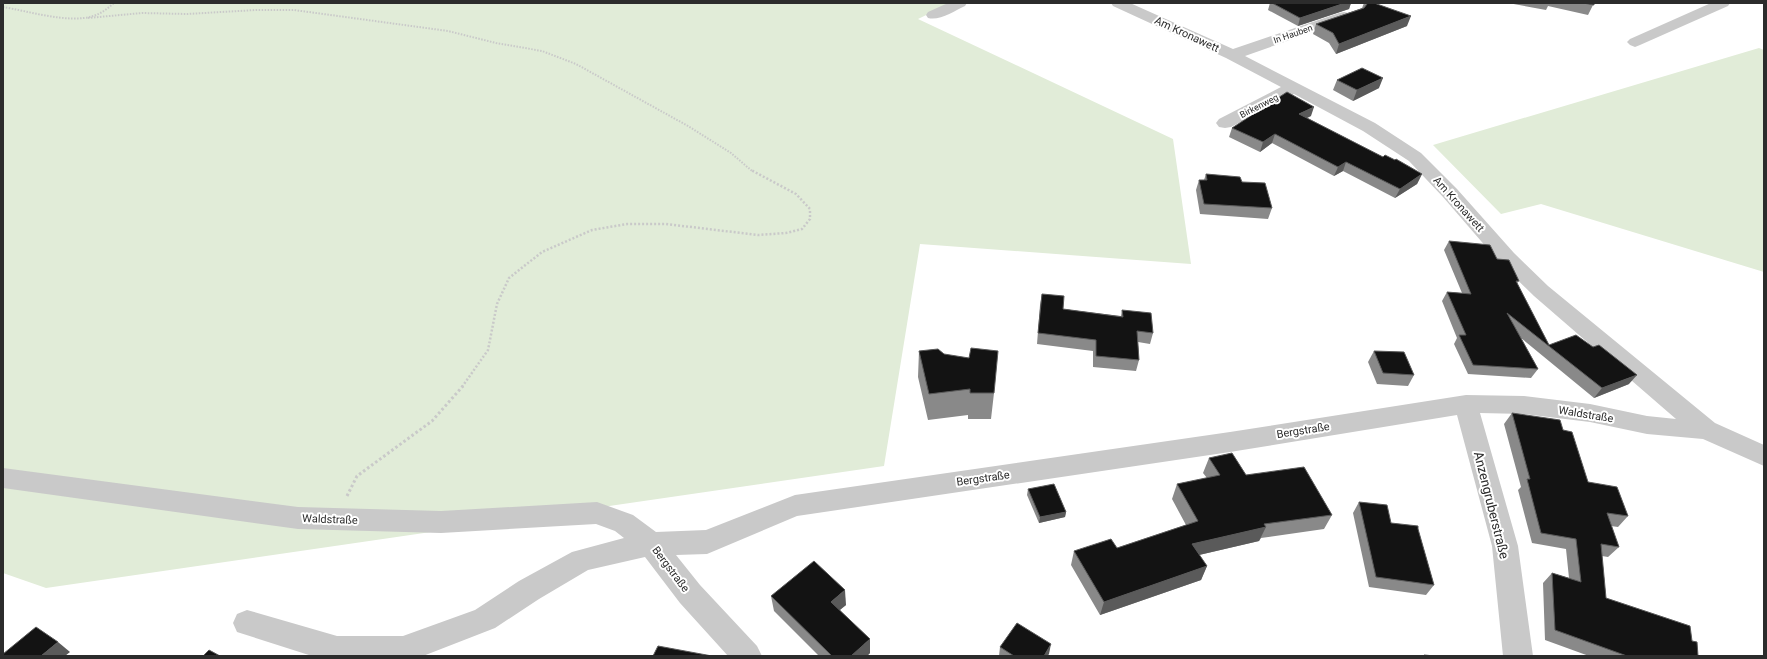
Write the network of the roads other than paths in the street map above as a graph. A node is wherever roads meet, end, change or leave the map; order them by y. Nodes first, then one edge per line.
1 (960, 3) edge
2 (1118, 3) edge
3 (1723, 3) edge
4 (1355, 13) edge
5 (933, 15) dead end
6 (1635, 42) dead end
7 (1232, 55) junction
8 (1293, 88) junction
9 (1225, 123) dead end
10 (1466, 404) junction
11 (1706, 430) junction
12 (1764, 456) edge
13 (3, 478) edge
14 (651, 544) junction
15 (247, 623) dead end
16 (747, 656) edge
17 (1518, 656) edge

1 - 5 street
2 - 7 street, Am Kronawett
3 - 6 street
4 - 7 street, In Hauben
7 - 8 street, Am Kronawett
8 - 9 street, Birkenweg
8 - 11 street, Am Kronawett
10 - 11 street, Waldstraße
10 - 14 street, Bergstraße
10 - 17 street, Anzengruberstraße
11 - 12 street, Am Kronawett
13 - 14 street, Waldstraße
14 - 15 street
14 - 16 street, Bergstraße

